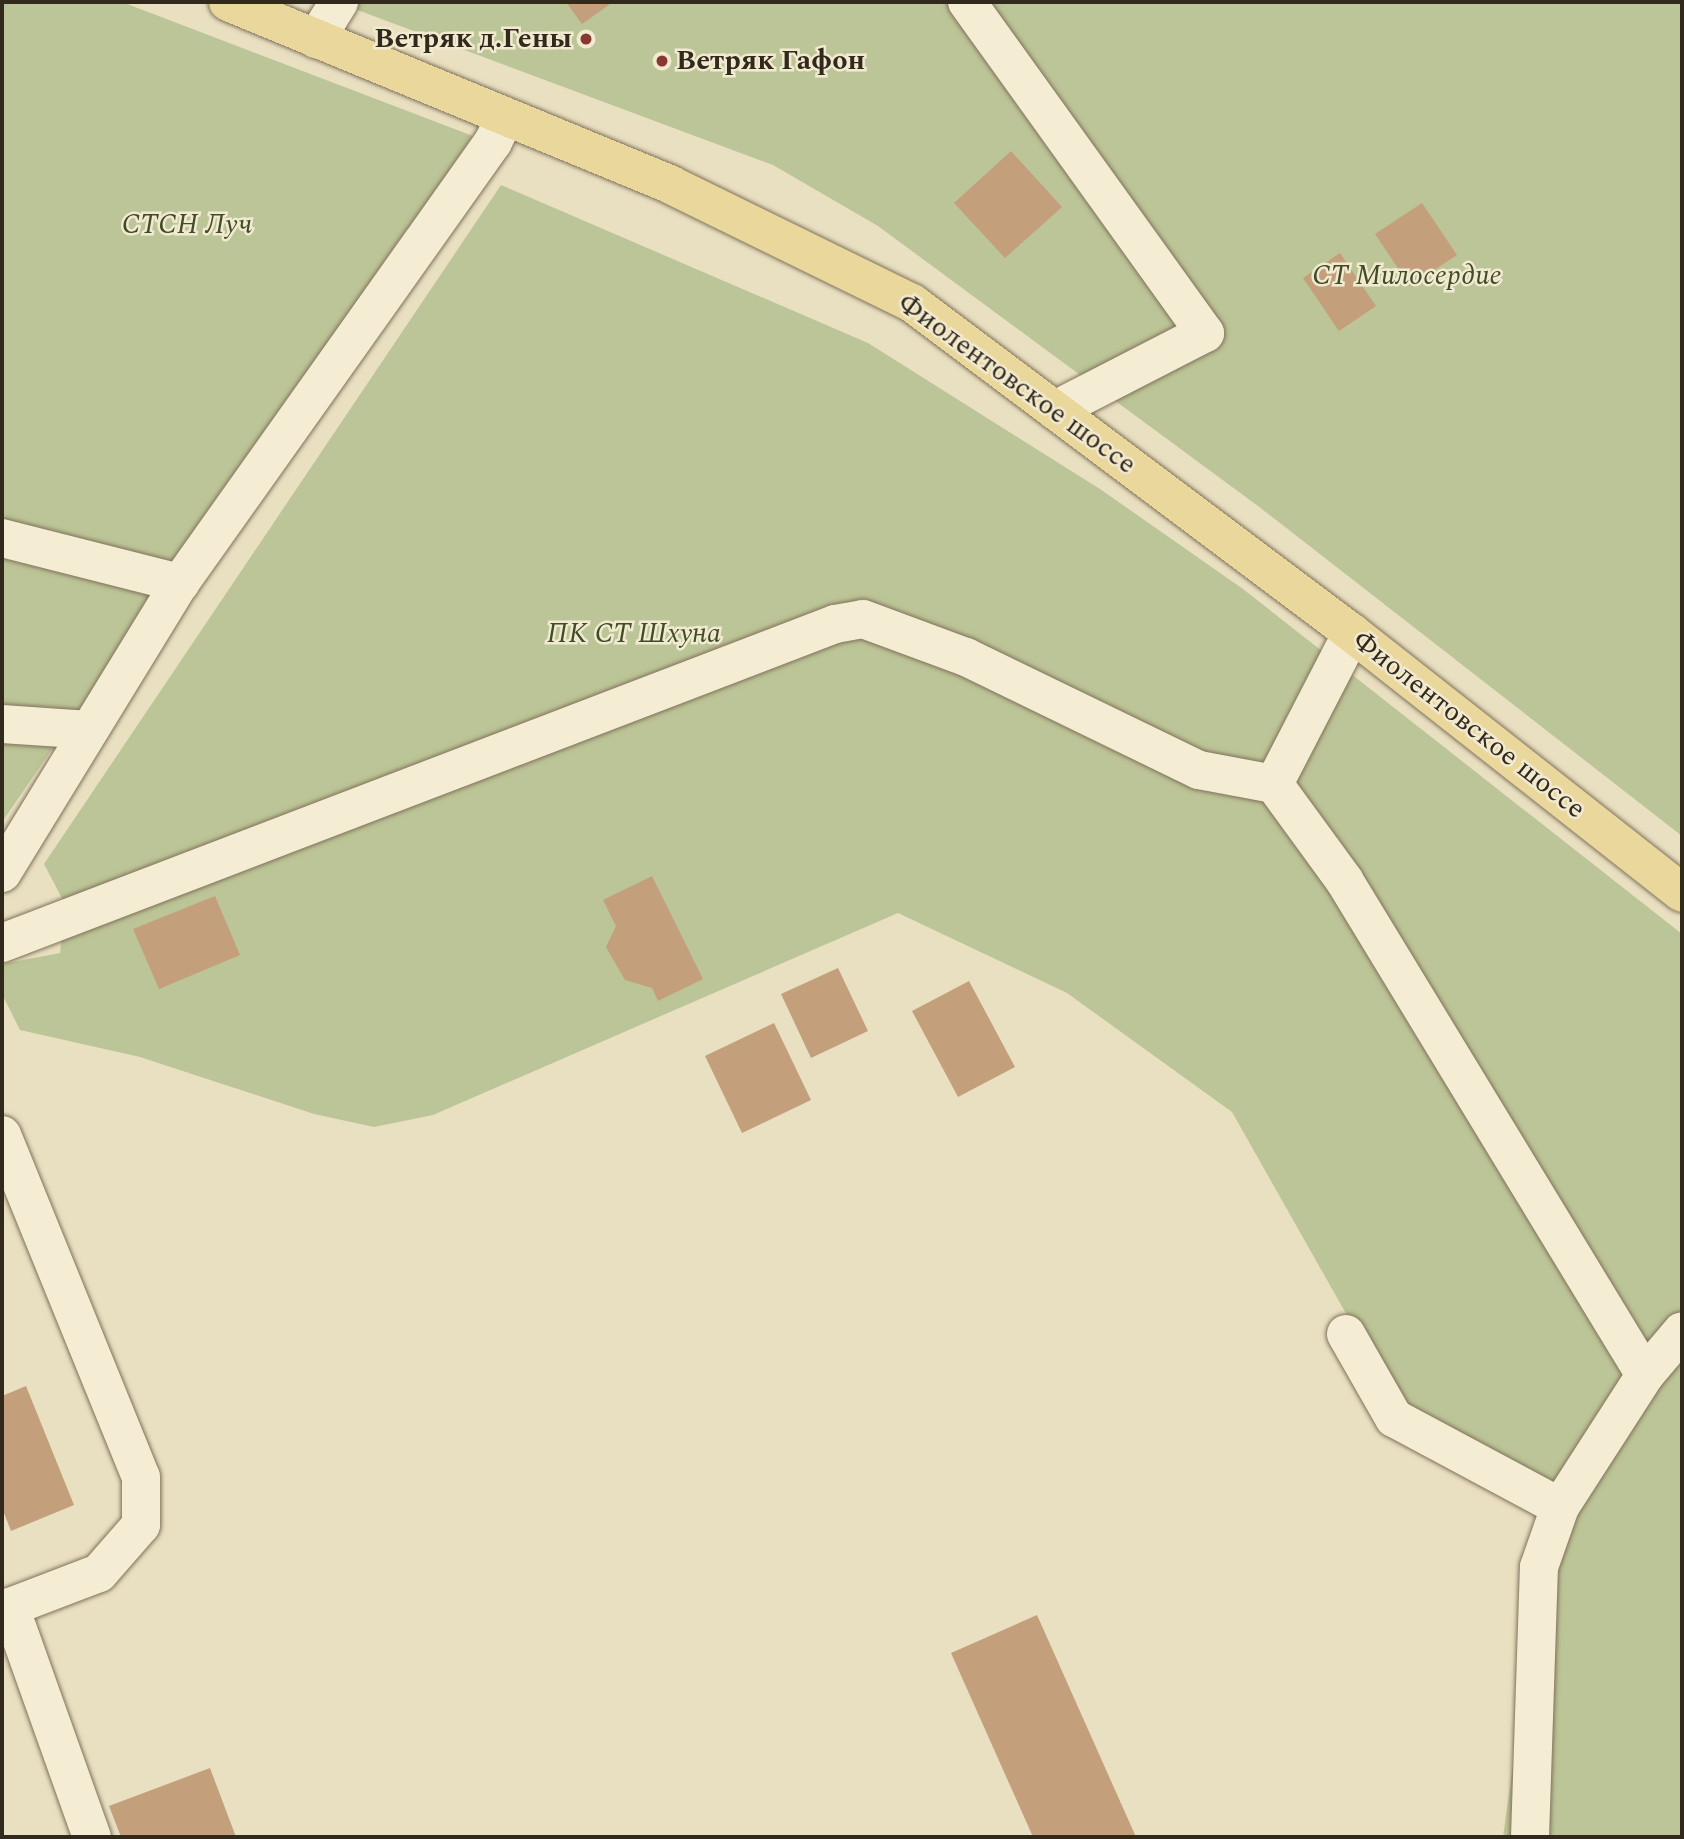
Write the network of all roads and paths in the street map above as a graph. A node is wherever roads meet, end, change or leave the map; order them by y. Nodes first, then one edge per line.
1 (228, 2) edge
2 (339, 2) edge
3 (967, 2) edge
4 (316, 39) junction
5 (504, 119) junction
6 (1055, 410) junction
7 (2, 538) edge
8 (180, 583) junction
9 (1352, 633) junction
10 (2, 724) edge
11 (89, 730) junction
12 (1274, 783) junction
13 (2, 873) edge
14 (1682, 893) edge
15 (2, 943) edge
16 (2, 1135) edge
17 (1682, 1331) edge
18 (1346, 1334) dead end
19 (1645, 1375) junction
20 (1560, 1507) junction
21 (92, 1837) edge
22 (1530, 1837) edge

1 - 4 main road, Фиолентовское шоссе
2 - 4 street
3 - 6 street
4 - 5 main road, Фиолентовское шоссе
5 - 6 main road, Фиолентовское шоссе
5 - 8 street
6 - 9 main road, Фиолентовское шоссе
7 - 8 street
8 - 11 street
9 - 12 street
9 - 14 main road, Фиолентовское шоссе
10 - 11 street
11 - 13 street
12 - 15 street
12 - 19 street
16 - 21 street
17 - 19 street
18 - 20 street
19 - 20 street
20 - 22 street

